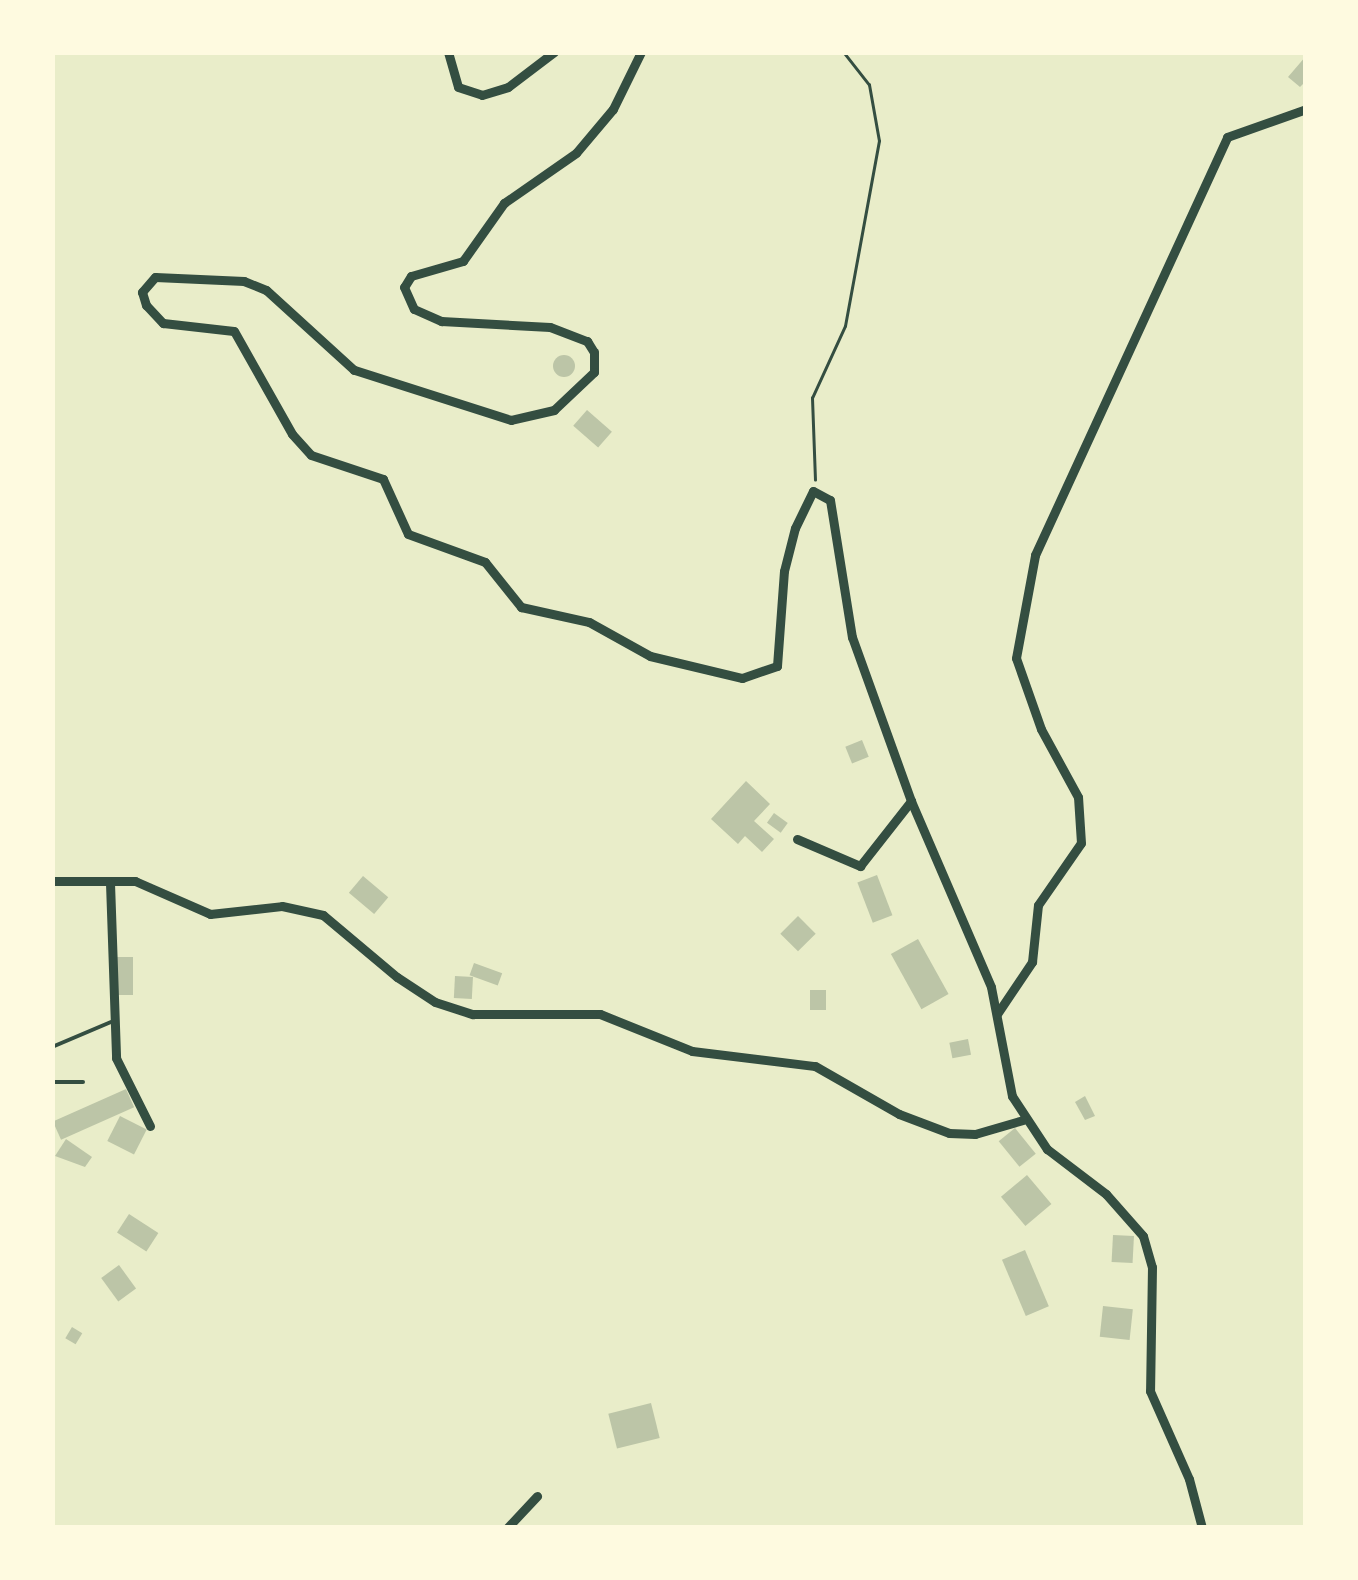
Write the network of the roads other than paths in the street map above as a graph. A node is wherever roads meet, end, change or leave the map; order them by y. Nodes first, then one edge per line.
1 (448, 52) edge
2 (554, 52) edge
3 (642, 52) edge
4 (1306, 109) edge
5 (911, 801) junction
6 (797, 839) dead end
7 (52, 881) edge
8 (110, 884) junction
9 (997, 1014) junction
10 (111, 1022) junction
11 (52, 1047) edge
12 (52, 1082) edge
13 (83, 1082) dead end
14 (1022, 1120) junction
15 (150, 1126) dead end
16 (537, 1496) dead end
17 (507, 1528) edge
18 (1202, 1528) edge

1 - 2 street
3 - 5 street
4 - 9 street
5 - 6 street
5 - 9 street
7 - 8 street
8 - 10 street
8 - 14 street
9 - 14 street
10 - 11 lane
10 - 15 street
12 - 13 lane
14 - 18 street
16 - 17 street

